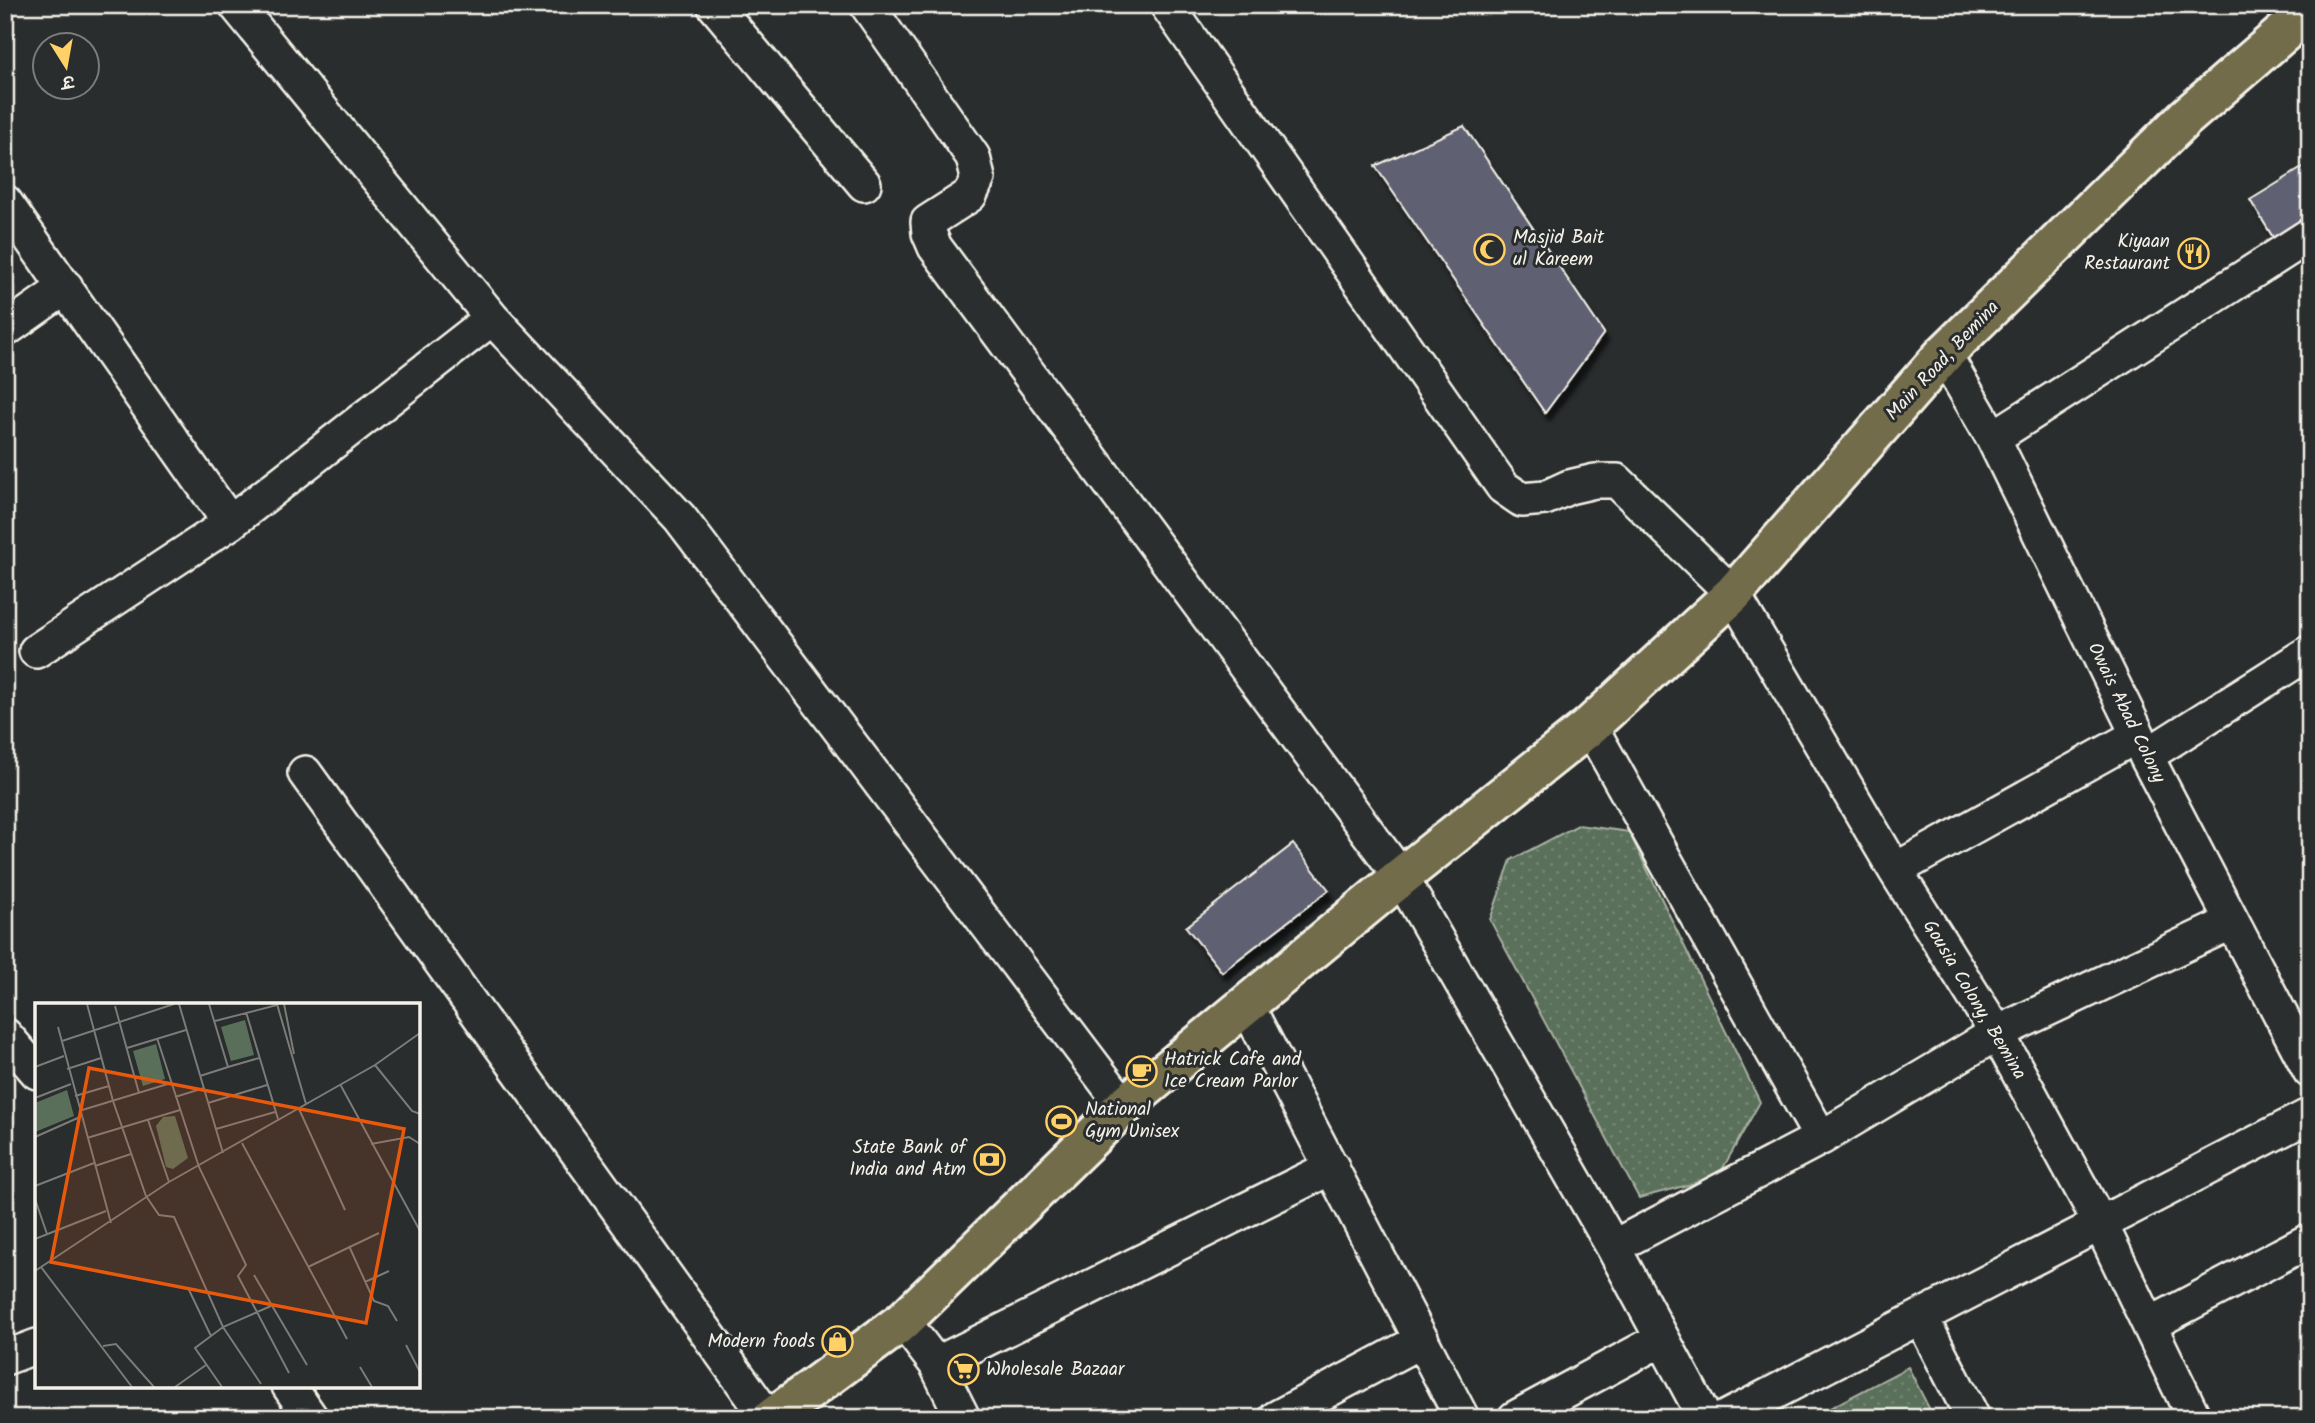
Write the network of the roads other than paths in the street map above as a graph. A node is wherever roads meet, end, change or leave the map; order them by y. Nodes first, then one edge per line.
1 (236, 5) edge
2 (714, 5) edge
3 (866, 5) edge
4 (1167, 5) edge
5 (2310, 10) edge
6 (864, 184) dead end
7 (5, 202) edge
8 (2310, 235) edge
9 (66, 287) junction
10 (492, 318) junction
11 (5, 330) edge
12 (1944, 355) junction
13 (1993, 438) junction
14 (230, 523) junction
15 (1733, 594) junction
16 (36, 652) dead end
17 (2310, 652) edge
18 (1590, 726) junction
19 (2142, 746) junction
20 (304, 774) dead end
21 (1895, 870) junction
22 (1401, 877) junction
23 (2232, 922) junction
24 (1247, 1006) junction
25 (1997, 1033) junction
26 (5, 1035) edge
27 (2309, 1064) edge
28 (35, 1070) edge
29 (1124, 1106) junction
30 (2310, 1115) edge
31 (1821, 1138) junction
32 (1332, 1167) junction
33 (2100, 1223) junction
34 (2310, 1240) edge
35 (1613, 1247) junction
36 (1921, 1317) junction
37 (903, 1321) junction
38 (2149, 1325) junction
39 (1662, 1339) junction
40 (1422, 1340) junction
41 (35, 1347) edge
42 (5, 1358) edge
43 (936, 1364) junction
44 (290, 1388) edge
45 (311, 1418) edge
46 (770, 1418) edge
47 (963, 1418) edge
48 (1276, 1418) edge
49 (1462, 1418) edge
50 (1515, 1418) edge
51 (1704, 1418) edge
52 (1725, 1418) edge
53 (1973, 1418) edge
54 (2194, 1418) edge

1 - 10 street
2 - 6 street
3 - 22 street
4 - 15 street, Gousia Colony, Bemina
5 - 12 main road, Main Road, Bemina
7 - 9 street
8 - 13 street
9 - 11 street
9 - 14 street
10 - 14 street
10 - 29 street
12 - 13 street, Owais Abad Colony
12 - 15 main road, Main Road, Bemina
13 - 19 street, Owais Abad Colony
14 - 16 street
15 - 18 main road, Main Road, Bemina
15 - 21 street, Gousia Colony, Bemina
17 - 19 street
18 - 22 main road, Main Road, Bemina
18 - 31 street
19 - 21 street
19 - 23 street, Owais Abad Colony
20 - 46 street
21 - 25 street, Gousia Colony, Bemina
22 - 24 main road, Main Road, Bemina
22 - 35 street
23 - 25 street
23 - 27 street, Owais Abad Colony
24 - 29 main road, Main Road, Bemina
24 - 32 street
25 - 31 street
25 - 33 street, Gousia Colony, Bemina
26 - 28 street
29 - 37 main road, Main Road, Bemina
30 - 33 street
31 - 35 street
32 - 40 street
32 - 43 street
33 - 36 street
33 - 38 street, Gousia Colony, Bemina
34 - 38 street
35 - 39 street
36 - 52 street
36 - 53 street
37 - 43 street
37 - 46 main road, Main Road, Bemina
38 - 54 street, Gousia Colony, Bemina
39 - 50 street
39 - 51 street
40 - 48 street
40 - 49 street
41 - 42 street
43 - 47 street
44 - 45 street

